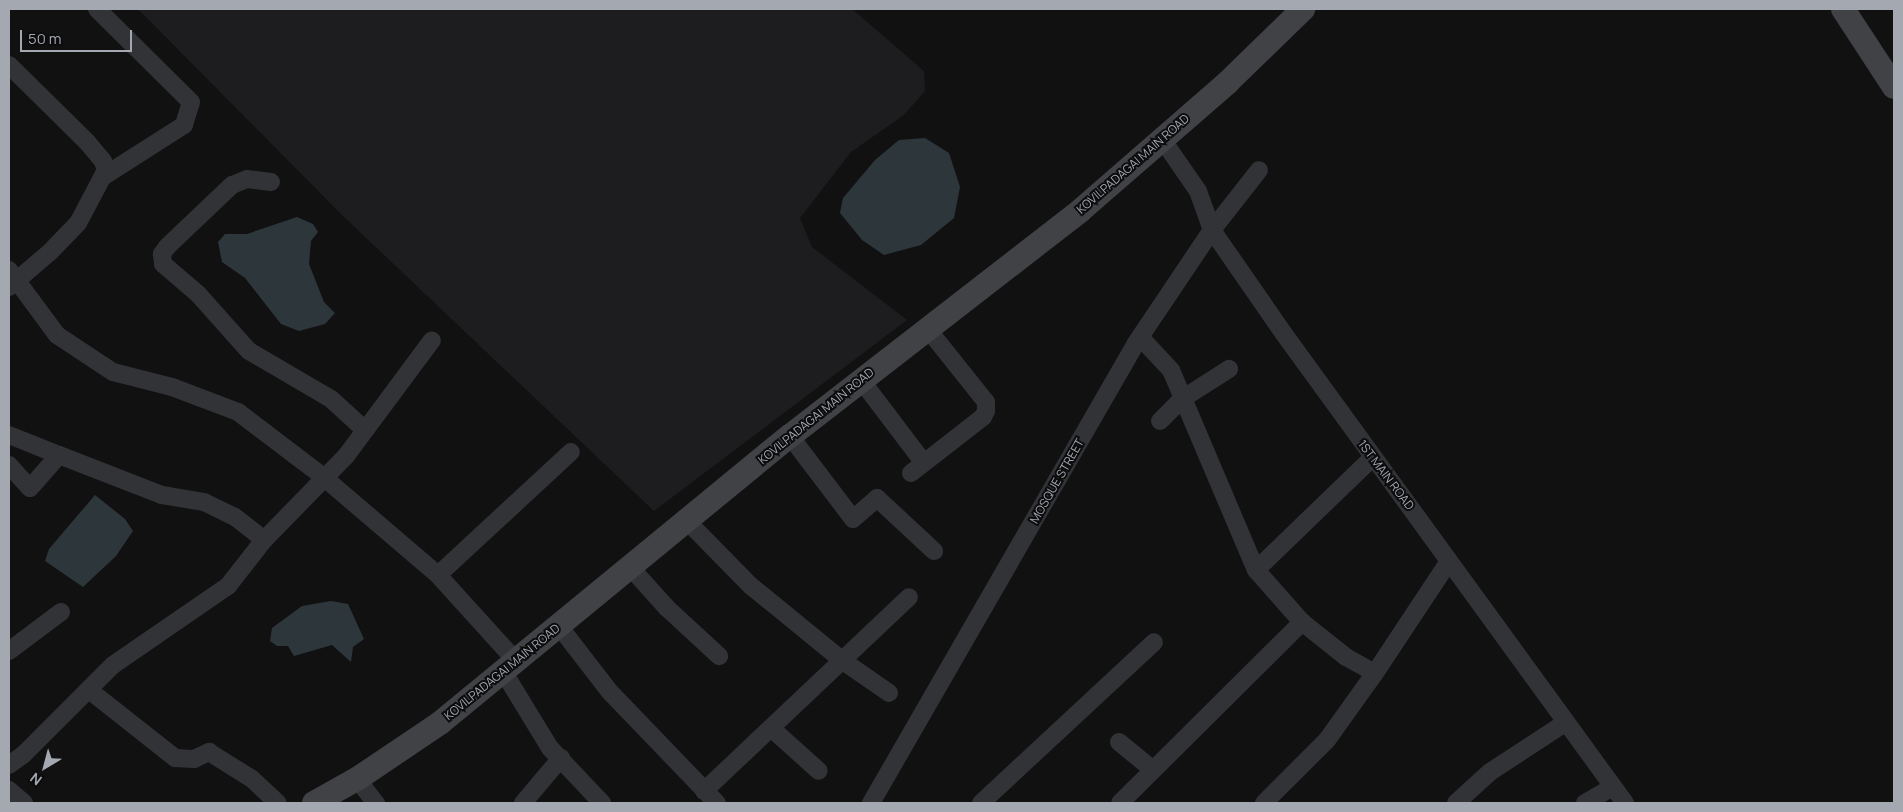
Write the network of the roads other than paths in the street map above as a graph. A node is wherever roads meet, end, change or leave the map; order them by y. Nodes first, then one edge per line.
1 (97, 9) edge
2 (1303, 9) edge
3 (1843, 9) edge
4 (9, 66) edge
5 (1894, 87) edge
6 (1162, 139) junction
7 (1259, 170) dead end
8 (104, 176) junction
9 (271, 182) dead end
10 (1212, 230) junction
11 (11, 279) edge
12 (927, 328) junction
13 (1140, 337) junction
14 (432, 340) dead end
15 (1229, 369) dead end
16 (861, 380) junction
17 (1182, 399) junction
18 (1160, 422) dead end
19 (365, 430) junction
20 (790, 436) junction
21 (12, 441) edge
22 (571, 452) dead end
23 (59, 454) junction
24 (1372, 458) junction
25 (9, 465) edge
26 (326, 479) junction
27 (688, 522) junction
28 (264, 540) junction
29 (934, 551) dead end
30 (1449, 561) junction
31 (631, 568) junction
32 (1256, 570) junction
33 (438, 575) junction
34 (909, 597) dead end
35 (61, 612) dead end
36 (1302, 622) junction
37 (559, 626) junction
38 (1154, 642) dead end
39 (9, 651) edge
40 (720, 656) dead end
41 (843, 661) junction
42 (510, 666) junction
43 (1375, 673) junction
44 (89, 690) junction
45 (889, 693) dead end
46 (1565, 723) junction
47 (771, 728) junction
48 (1118, 742) dead end
49 (561, 758) junction
50 (9, 765) edge
51 (1152, 770) junction
52 (819, 771) dead end
53 (357, 779) junction
54 (1613, 788) junction
55 (9, 790) edge
56 (704, 791) junction
57 (24, 803) edge
58 (278, 803) edge
59 (314, 803) edge
60 (376, 803) edge
61 (523, 803) edge
62 (602, 803) edge
63 (717, 803) edge
64 (871, 803) edge
65 (982, 803) edge
66 (1120, 803) edge
67 (1264, 803) edge
68 (1456, 803) edge
69 (1585, 803) edge
70 (1625, 803) edge

1 - 8 street
2 - 6 main road, KOVILPADAGAI MAIN ROAD
3 - 5 main road
4 - 8 street
6 - 10 street, 1ST MAIN ROAD
6 - 12 main road, KOVILPADAGAI MAIN ROAD
7 - 10 street, MOSQUE STREET
8 - 11 street
9 - 19 street
10 - 13 street, MOSQUE STREET
10 - 24 street, 1ST MAIN ROAD
11 - 26 street
12 - 16 main road, KOVILPADAGAI MAIN ROAD
12 - 16 street
13 - 17 street
13 - 64 street, MOSQUE STREET
14 - 19 street
15 - 17 street
16 - 20 main road, KOVILPADAGAI MAIN ROAD
17 - 18 street
17 - 32 street
19 - 26 street
20 - 27 main road, KOVILPADAGAI MAIN ROAD
20 - 29 street
21 - 23 street
22 - 33 street
23 - 25 street
23 - 28 street
24 - 30 street, 1ST MAIN ROAD
24 - 32 street
26 - 28 street
26 - 33 street
27 - 31 main road, KOVILPADAGAI MAIN ROAD
27 - 41 street
28 - 44 street
30 - 43 street
30 - 46 street, 1ST MAIN ROAD
31 - 37 main road, KOVILPADAGAI MAIN ROAD
31 - 40 street
32 - 36 street
33 - 42 street
34 - 41 street
35 - 39 street
36 - 43 street
36 - 51 street
37 - 42 main road, KOVILPADAGAI MAIN ROAD
37 - 56 street
38 - 65 street
41 - 45 street
41 - 47 street
42 - 49 street
42 - 53 main road, KOVILPADAGAI MAIN ROAD
43 - 67 street
44 - 50 street
44 - 58 street
46 - 54 street, 1ST MAIN ROAD
46 - 68 street
47 - 52 street
47 - 56 street
48 - 51 street
49 - 61 street
49 - 62 street
51 - 66 street
53 - 59 main road, KOVILPADAGAI MAIN ROAD
53 - 60 street
54 - 69 street
54 - 70 street, 1ST MAIN ROAD
55 - 57 street
56 - 63 street

